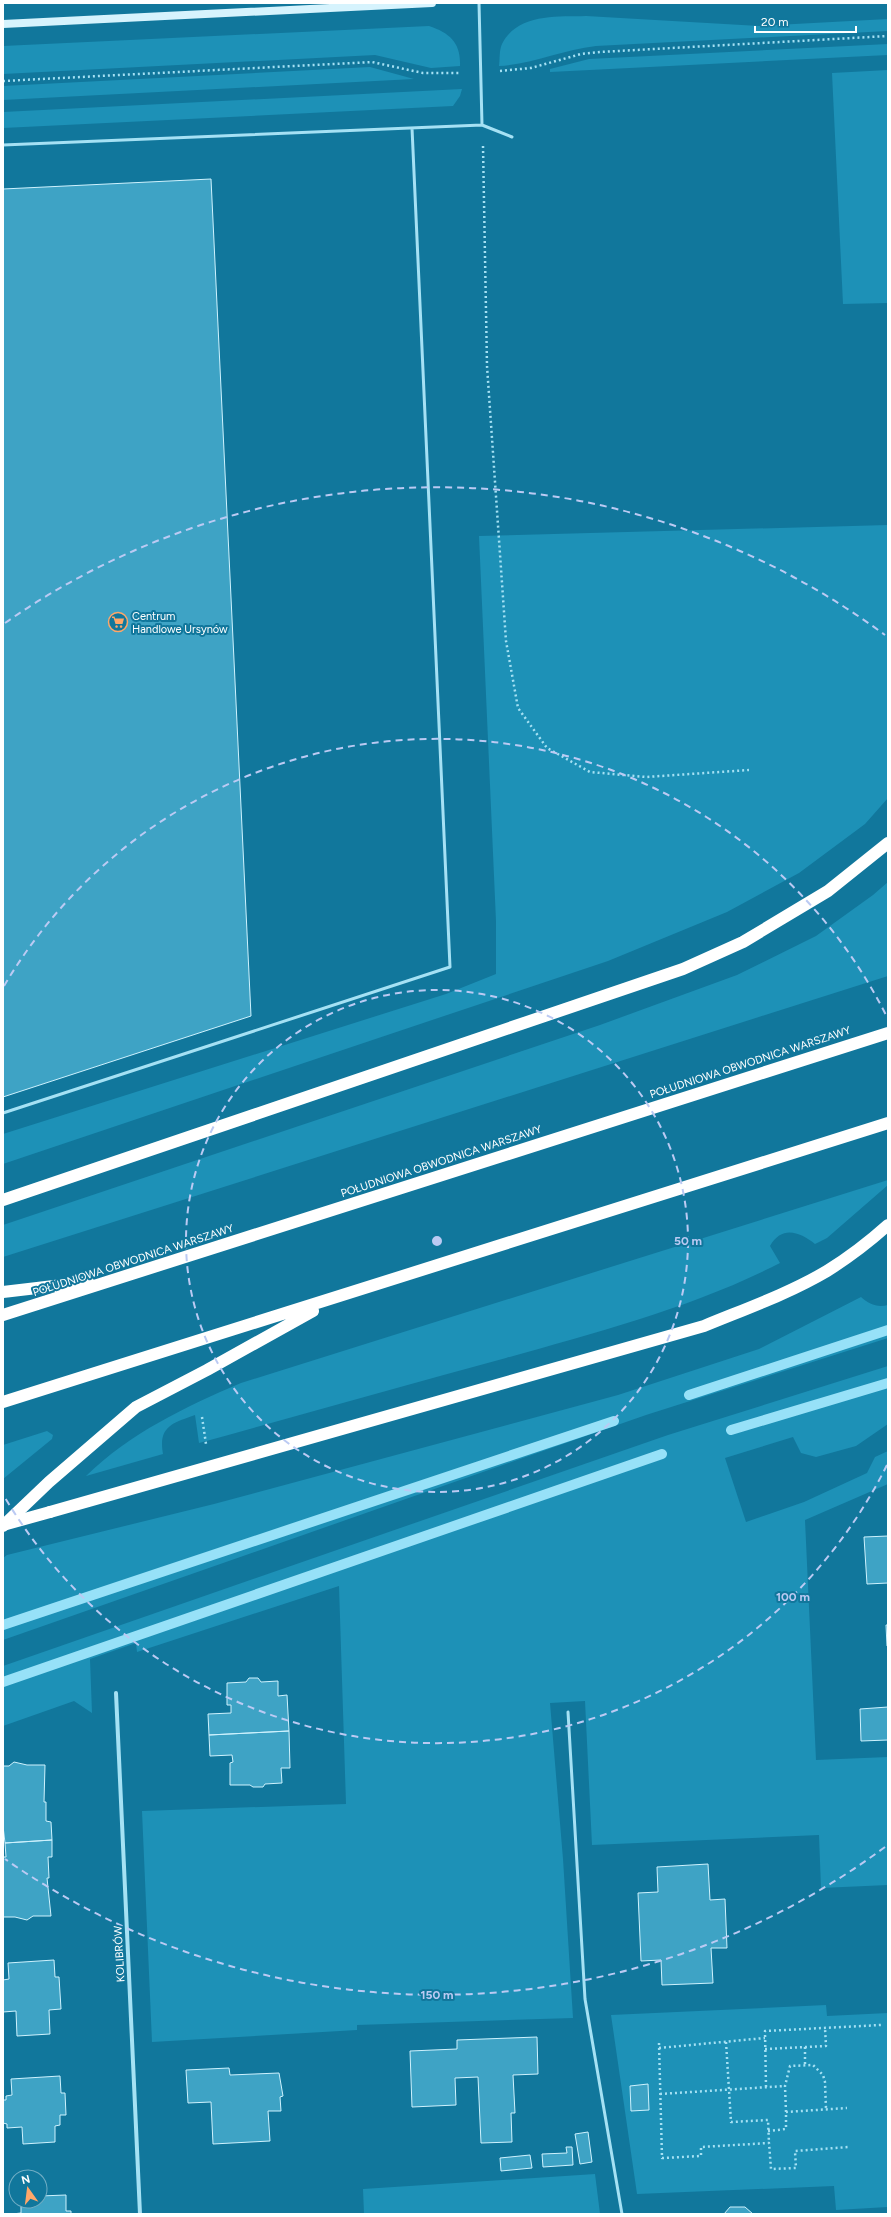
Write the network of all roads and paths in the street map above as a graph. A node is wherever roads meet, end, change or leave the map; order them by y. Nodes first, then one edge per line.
1 (432, 3) edge
2 (479, 3) edge
3 (3, 24) edge
4 (888, 36) edge
5 (496, 71) dead end
6 (466, 73) dead end
7 (3, 81) edge
8 (482, 125) junction
9 (412, 128) junction
10 (512, 137) dead end
11 (3, 145) edge
12 (749, 770) dead end
13 (888, 843) edge
14 (888, 1033) edge
15 (3, 1112) edge
16 (888, 1123) edge
17 (3, 1200) edge
18 (888, 1225) edge
19 (113, 1280) junction
20 (3, 1292) edge
21 (335, 1299) junction
22 (3, 1315) edge
23 (3, 1402) edge
24 (3, 1526) edge
25 (116, 1693) dead end
26 (568, 1712) dead end
27 (881, 2025) dead end
28 (825, 2028) junction
29 (765, 2038) junction
30 (726, 2042) junction
31 (659, 2043) dead end
32 (805, 2047) junction
33 (659, 2048) junction
34 (765, 2049) junction
35 (805, 2065) junction
36 (785, 2086) junction
37 (766, 2087) junction
38 (729, 2090) junction
39 (660, 2094) junction
40 (847, 2108) dead end
41 (826, 2109) junction
42 (786, 2112) junction
43 (768, 2131) junction
44 (769, 2143) junction
45 (849, 2147) dead end
46 (140, 2214) edge
47 (622, 2214) edge

1 - 3 main road
2 - 8 lane
4 - 5 path
6 - 7 path
8 - 9 lane
8 - 10 lane
8 - 12 path
9 - 11 lane
9 - 15 lane
13 - 17 highway
14 - 19 highway, POŁUDNIOWA OBWODNICA WARSZAWY
16 - 21 highway
18 - 24 highway, bridge
19 - 20 highway
19 - 22 highway, POŁUDNIOWA OBWODNICA WARSZAWY
21 - 23 highway
21 - 24 highway
25 - 46 street, KOLIBRÓW
26 - 47 lane
27 - 28 path
28 - 29 path
28 - 32 path
29 - 30 path
29 - 34 path
30 - 33 path
30 - 38 path
31 - 33 path
32 - 34 path
32 - 35 path
33 - 39 path
34 - 37 path
35 - 36 path
35 - 41 path
36 - 37 path
36 - 42 path
37 - 38 path
38 - 39 path
38 - 43 path
39 - 44 path
40 - 41 path
41 - 42 path
42 - 43 path
43 - 44 path
44 - 45 path

